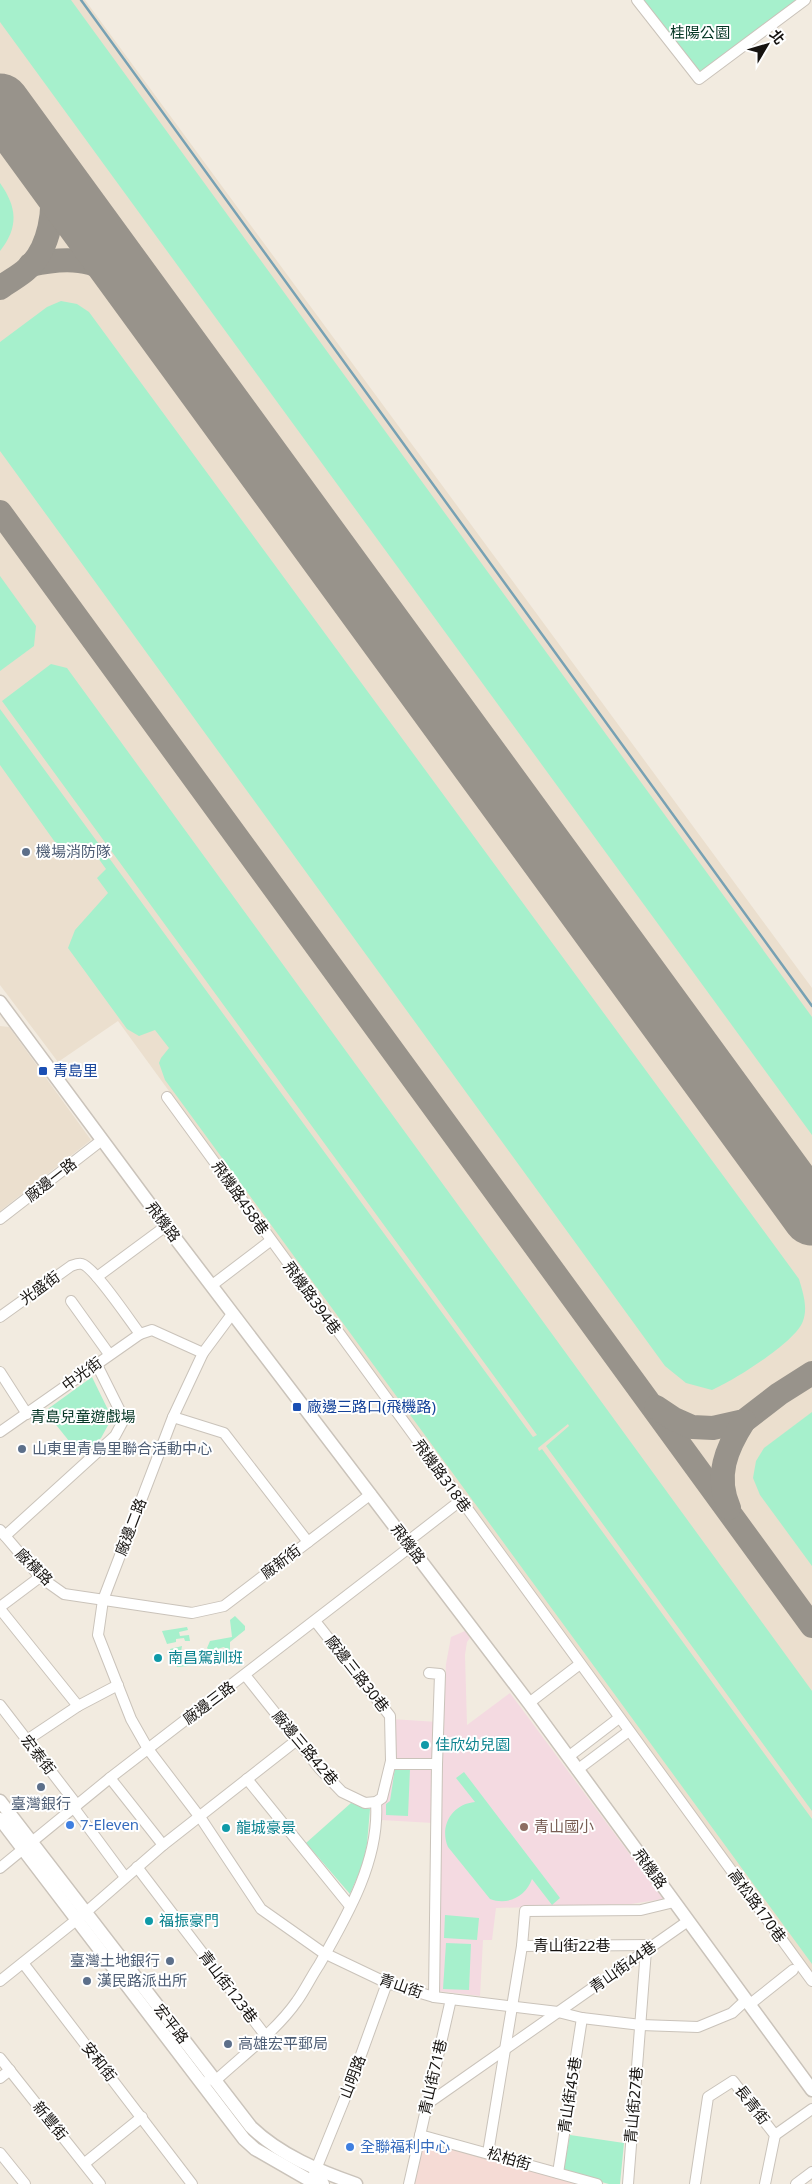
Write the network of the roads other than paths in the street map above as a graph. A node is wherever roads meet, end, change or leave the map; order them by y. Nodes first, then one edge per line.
1 (638, 0) edge
2 (805, 0) edge
3 (0, 1002) edge
4 (167, 1097) dead end
5 (102, 1140) junction
6 (0, 1219) edge
7 (166, 1226) junction
8 (270, 1241) junction
9 (96, 1277) junction
10 (211, 1286) junction
11 (71, 1301) dead end
12 (232, 1314) junction
13 (0, 1317) edge
14 (140, 1334) junction
15 (204, 1353) junction
16 (109, 1354) junction
17 (353, 1354) joint
18 (96, 1363) junction
19 (0, 1372) edge
20 (27, 1414) junction
21 (173, 1417) junction
22 (0, 1432) edge
23 (371, 1494) junction
24 (460, 1501) junction
25 (2, 1533) edge
26 (308, 1542) junction
27 (408, 1544) junction
28 (40, 1577) junction
29 (103, 1600) junction
30 (0, 1608) edge
31 (315, 1621) junction
32 (580, 1664) junction
33 (429, 1673) dead end
34 (245, 1675) junction
35 (118, 1685) junction
36 (529, 1703) junction
37 (0, 1705) edge
38 (78, 1706) junction
39 (619, 1718) junction
40 (629, 1731) junction
41 (26, 1740) junction
42 (297, 1740) junction
43 (148, 1749) junction
44 (568, 1757) junction
45 (391, 1764) junction
46 (437, 1764) junction
47 (577, 1770) junction
48 (110, 1778) junction
49 (247, 1779) junction
50 (0, 1801) edge
51 (376, 1802) junction
52 (75, 1806) junction
53 (200, 1817) junction
54 (0, 1819) edge
55 (163, 1845) junction
56 (27, 1846) junction
57 (137, 1867) junction
58 (0, 1868) edge
59 (126, 1877) junction
60 (674, 1902) junction
61 (350, 1906) junction
62 (80, 1916) junction
63 (688, 1921) junction
64 (522, 1946) junction
65 (650, 1948) junction
66 (325, 1954) junction
67 (23, 1963) junction
68 (793, 1970) dead end
69 (0, 1981) edge
70 (812, 1981) edge
71 (387, 1983) junction
72 (434, 1997) junction
73 (451, 1999) junction
74 (748, 2002) junction
75 (512, 2007) junction
76 (558, 2012) junction
77 (582, 2018) junction
78 (641, 2026) junction
79 (264, 2036) junction
80 (504, 2050) junction
81 (0, 2058) edge
82 (10, 2070) junction
83 (196, 2076) junction
84 (0, 2078) edge
85 (215, 2081) junction
86 (812, 2090) edge
87 (427, 2104) junction
88 (812, 2109) edge
89 (142, 2117) junction
90 (420, 2135) junction
91 (775, 2135) junction
92 (0, 2153) edge
93 (488, 2153) junction
94 (85, 2163) junction
95 (316, 2170) junction
96 (558, 2173) junction
97 (811, 2175) edge
98 (312, 2183) edge
99 (25, 2184) edge
100 (100, 2184) edge
101 (192, 2184) edge
102 (324, 2184) edge
103 (356, 2184) edge
104 (409, 2184) edge
105 (597, 2184) edge
106 (628, 2184) edge
107 (695, 2184) edge
108 (766, 2184) edge
109 (796, 2184) edge

1 - 2 street
3 - 5 street, 飛機路
4 - 8 street, 飛機路458巷
5 - 6 street, 廠邊一路
5 - 7 street, 飛機路
7 - 9 street
7 - 10 street, 飛機路
8 - 10 street
8 - 17 street, 飛機路394巷
9 - 13 street, 光盛街
9 - 14 street
10 - 12 street, 飛機路
11 - 16 street
12 - 15 street, 廠邊二路
12 - 23 street, 飛機路
14 - 15 street
14 - 16 street, 中光街
15 - 21 street, 廠邊二路
16 - 18 street, 中光街
17 - 24 street, 飛機路318巷
18 - 20 street, 中光街
18 - 25 street
19 - 20 street
20 - 22 street, 中光街
21 - 26 street, 廠新街
21 - 29 street, 廠邊二路
23 - 26 street
23 - 27 street, 飛機路
24 - 27 street, 廠邊三路
24 - 32 street, 飛機路318巷
25 - 28 street, 廠橫路
26 - 29 street, 廠新街
27 - 31 street, 廠邊三路
27 - 36 street, 飛機路
28 - 29 street, 廠橫路
28 - 30 street
29 - 35 street, 廠邊二路
30 - 38 street
31 - 34 street, 廠邊三路
31 - 45 street, 廠邊三路30巷
32 - 36 street
32 - 39 street, 飛機路318巷
33 - 46 street
34 - 42 street, 廠邊三路42巷
34 - 43 street, 廠邊三路
35 - 38 street
35 - 43 street, 廠邊二路
36 - 44 street, 飛機路
37 - 41 street, 宏泰街
38 - 41 street
39 - 40 street, 高松路170巷
39 - 44 street
40 - 47 street
40 - 70 street, 高松路170巷
41 - 52 street, 宏泰街
42 - 49 street
42 - 51 street, 廠邊三路42巷
43 - 48 street, 廠邊三路
43 - 53 street, 青山街
44 - 47 street, 飛機路
45 - 46 street
45 - 51 street, 廠邊三路30巷
46 - 72 street
47 - 60 street, 飛機路
48 - 52 street, 廠邊三路
48 - 55 street
49 - 53 street
49 - 61 street
50 - 56 street, 宏平路
51 - 61 street, 廠邊三路30巷
52 - 56 street, 廠邊三路
52 - 59 street, 宏泰街
53 - 55 street
53 - 66 street, 青山街
54 - 56 street, 宏平路
55 - 57 street
56 - 58 street, 廠邊三路
56 - 62 street, 宏平路
57 - 59 street
57 - 79 street, 青山街123巷
59 - 62 street
60 - 63 street, 飛機路
60 - 64 street
61 - 66 street, 廠邊三路30巷
62 - 67 street
62 - 83 street, 宏平路
62 - 85 street, 宏平路
63 - 65 street, 青山街44巷
63 - 74 street, 飛機路
64 - 65 street, 青山街22巷
64 - 75 street, 青山街22巷
65 - 76 street, 青山街44巷
65 - 78 street
66 - 71 street, 青山街
66 - 79 street, 廠邊三路30巷
67 - 69 street
67 - 89 street, 安和街
68 - 74 street, 青山街
71 - 72 street, 青山街
71 - 95 street, 山明路
72 - 73 street, 青山街
73 - 75 street, 青山街
73 - 87 street, 青山街71巷
74 - 78 street, 青山街
74 - 86 street, 飛機路
75 - 76 street, 青山街
75 - 80 street, 青山街22巷
76 - 77 street, 青山街
76 - 80 street, 青山街44巷
77 - 78 street, 青山街
77 - 96 street, 青山街45巷
78 - 106 street, 青山街27巷
79 - 85 street, 廠邊三路30巷
80 - 87 street, 青山街44巷
80 - 93 street, 青山街22巷
81 - 82 street, 新豐街
82 - 84 street
82 - 94 street, 新豐街
83 - 85 street
83 - 98 street, 宏平路
85 - 95 street, 宏平路
87 - 90 street, 青山街71巷
88 - 91 street
89 - 94 street
89 - 101 street, 安和街
90 - 93 street, 松柏街
90 - 104 street, 青山街71巷
91 - 107 street, 長青街
91 - 108 street, 長青街
92 - 99 street
93 - 96 street, 松柏街
94 - 100 street, 新豐街
95 - 98 street, 山明路
95 - 102 street
95 - 103 street, 宏平路
96 - 105 street, 松柏街
97 - 109 street

